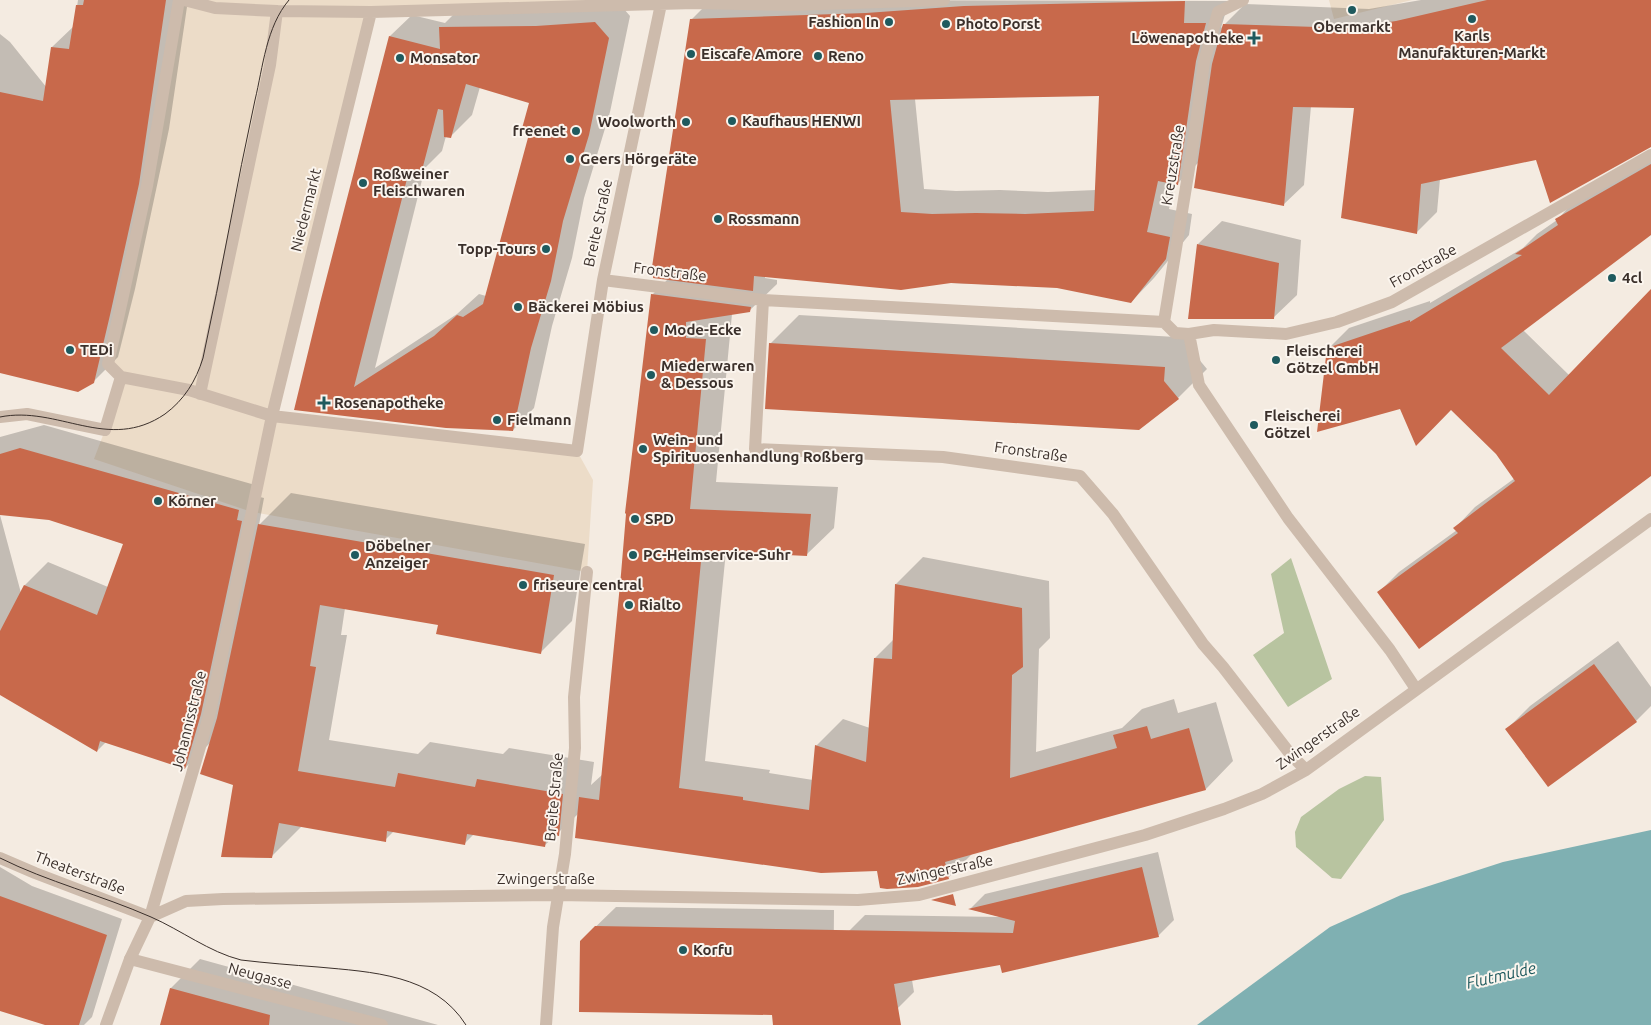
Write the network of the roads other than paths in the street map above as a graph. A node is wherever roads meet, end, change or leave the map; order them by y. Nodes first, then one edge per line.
1 (179, 0) edge
2 (184, 0) edge
3 (944, 0) edge
4 (1243, 0) edge
5 (694, 2) edge
6 (661, 4) junction
7 (276, 11) junction
8 (371, 12) junction
9 (1651, 155) edge
10 (603, 280) junction
11 (763, 300) junction
12 (1164, 322) junction
13 (1189, 334) junction
14 (121, 377) junction
15 (200, 394) junction
16 (272, 416) junction
17 (0, 417) edge
18 (1651, 519) edge
19 (587, 572) dead end
20 (1416, 689) junction
21 (1306, 770) junction
22 (0, 858) edge
23 (557, 895) junction
24 (150, 917) junction
25 (130, 959) junction
26 (106, 1025) edge
27 (382, 1025) edge
28 (546, 1025) edge

1 - 14 street
2 - 7 street
3 - 5 street
4 - 12 street, Kreuzstraße
5 - 6 street
6 - 8 street
6 - 10 street, Breite Straße
7 - 8 street
7 - 15 street
8 - 16 street, Niedermarkt
9 - 13 street, Fronstraße
10 - 11 street, Fronstraße
10 - 16 street, Breite Straße
11 - 12 street, Fronstraße
11 - 21 street, Fronstraße
12 - 13 street
13 - 20 street
14 - 15 street
14 - 17 street
15 - 16 street
16 - 24 street, Johannisstraße
18 - 20 street, Zwingerstraße
19 - 23 street, Breite Straße
20 - 21 street, Zwingerstraße
21 - 23 street, Zwingerstraße
22 - 24 street, Theaterstraße
23 - 24 street, Zwingerstraße
23 - 28 street, Breite Straße
24 - 25 street, Johannisstraße
25 - 26 street, Johannisstraße
25 - 27 street, Neugasse

